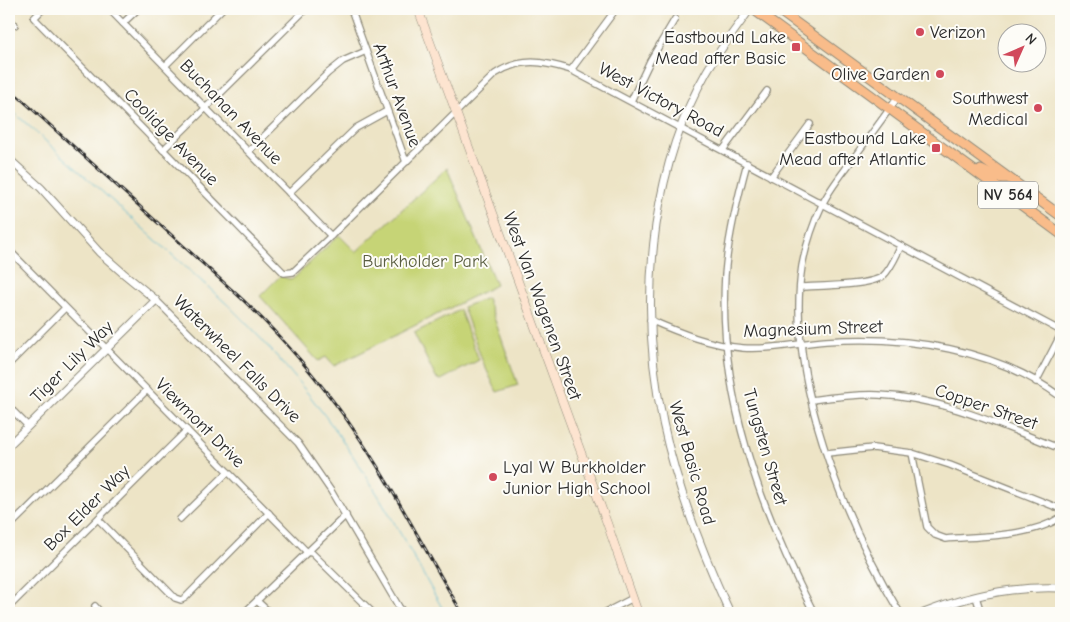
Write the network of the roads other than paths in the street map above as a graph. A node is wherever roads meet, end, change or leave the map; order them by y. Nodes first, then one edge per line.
1 (43, 9) edge
2 (109, 9) edge
3 (138, 9) edge
4 (222, 9) edge
5 (306, 9) edge
6 (351, 9) edge
7 (418, 9) edge
8 (616, 9) edge
9 (752, 9) edge
10 (777, 9) edge
11 (9, 19) edge
12 (676, 19) dead end
13 (123, 23) junction
14 (15, 25) dead end
15 (366, 51) junction
16 (165, 66) junction
17 (571, 70) junction
18 (767, 91) dead end
19 (898, 97) junction
20 (631, 102) junction
21 (206, 108) junction
22 (890, 109) junction
23 (387, 111) junction
24 (455, 112) junction
25 (810, 124) dead end
26 (681, 128) junction
27 (163, 150) junction
28 (723, 150) junction
29 (249, 151) junction
30 (954, 156) junction
31 (9, 159) edge
32 (406, 162) junction
33 (747, 163) junction
34 (772, 177) junction
35 (1009, 178) junction
36 (1000, 189) junction
37 (289, 193) junction
38 (822, 204) junction
39 (1047, 206) junction
40 (1061, 216) edge
41 (1061, 234) edge
42 (331, 236) junction
43 (901, 246) junction
44 (9, 250) edge
45 (288, 273) joint
46 (800, 287) junction
47 (156, 300) junction
48 (65, 308) junction
49 (650, 320) junction
50 (1061, 332) edge
51 (801, 345) junction
52 (726, 346) junction
53 (106, 349) junction
54 (9, 364) edge
55 (1036, 382) junction
56 (147, 390) junction
57 (1061, 397) edge
58 (811, 400) junction
59 (9, 407) edge
60 (28, 426) junction
61 (187, 430) junction
62 (9, 445) edge
63 (1061, 449) edge
64 (826, 453) junction
65 (912, 453) junction
66 (228, 472) junction
67 (1061, 509) edge
68 (268, 513) junction
69 (346, 515) junction
70 (1061, 517) edge
71 (98, 519) junction
72 (180, 519) dead end
73 (9, 526) edge
74 (307, 552) junction
75 (1061, 588) edge
76 (976, 597) junction
77 (633, 598) junction
78 (257, 601) junction
79 (95, 606) dead end
80 (9, 607) edge
81 (101, 613) edge
82 (244, 613) edge
83 (270, 613) edge
84 (373, 613) edge
85 (404, 613) edge
86 (604, 613) edge
87 (638, 613) edge
88 (730, 613) edge
89 (814, 613) edge
90 (900, 613) edge
91 (924, 613) edge
92 (981, 613) edge

1 - 27 street, Coolidge Avenue
2 - 13 street, Buchanan Avenue
3 - 13 street
4 - 16 street
5 - 21 street
6 - 15 street, Arthur Avenue
7 - 24 main road, West Van Wagenen Street
8 - 17 street
9 - 22 main road, NV 564
9 - 26 street, West Basic Road
10 - 19 main road, NV 564
11 - 14 street
12 - 20 street
13 - 16 street, Buchanan Avenue
15 - 23 street, Arthur Avenue
15 - 29 street
16 - 21 street, Buchanan Avenue
17 - 20 street, West Victory Road
17 - 24 street, West Victory Road
18 - 28 street
19 - 22 street
19 - 35 main road, NV 564
20 - 26 street, West Victory Road
21 - 27 street
21 - 29 street, Buchanan Avenue
22 - 30 main road, NV 564
22 - 38 street
23 - 32 street, Arthur Avenue
23 - 37 street
24 - 32 street, West Victory Road
24 - 77 main road, West Van Wagenen Street
25 - 34 street
26 - 28 street, West Victory Road
26 - 49 street, West Basic Road
27 - 45 street, Coolidge Avenue
28 - 33 street, West Victory Road
29 - 37 street, Buchanan Avenue
30 - 35 main road
30 - 36 main road, NV 564
31 - 47 street, Waterwheel Falls Drive
32 - 42 street, West Victory Road
33 - 34 street, West Victory Road
33 - 52 street, Tungsten Street
34 - 38 street, West Victory Road
35 - 39 main road, NV 564
36 - 39 main road
36 - 41 main road, NV 564
37 - 42 street, Buchanan Avenue
38 - 43 street, West Victory Road
38 - 46 street
39 - 40 main road, NV 564
42 - 45 street, West Victory Road
43 - 46 street
43 - 50 street, West Victory Road
44 - 48 street, Viewmont Drive
46 - 51 street
47 - 53 street, Tiger Lily Way
47 - 69 street, Waterwheel Falls Drive
48 - 53 street, Viewmont Drive
48 - 54 street
49 - 52 street, Magnesium Street
49 - 88 street, West Basic Road
50 - 55 street
51 - 52 street, Magnesium Street
51 - 55 street, Magnesium Street
51 - 58 street
52 - 89 street, Tungsten Street
53 - 56 street, Viewmont Drive
53 - 60 street, Tiger Lily Way
55 - 57 street, Magnesium Street
56 - 61 street, Viewmont Drive
56 - 73 street
58 - 63 street, Copper Street
58 - 64 street
59 - 60 street
60 - 62 street, Tiger Lily Way
61 - 66 street, Viewmont Drive
61 - 71 street, Box Elder Way
64 - 65 street
64 - 90 street
65 - 67 street
65 - 70 street
66 - 68 street, Viewmont Drive
66 - 72 street
68 - 71 street
68 - 74 street, Viewmont Drive
69 - 74 street
69 - 85 street, Waterwheel Falls Drive
71 - 80 street, Box Elder Way
74 - 78 street
74 - 84 street, Viewmont Drive
75 - 76 street
76 - 91 street
76 - 92 street
77 - 86 street
77 - 87 main road, West Van Wagenen Street
78 - 82 street
78 - 83 street
79 - 81 street

